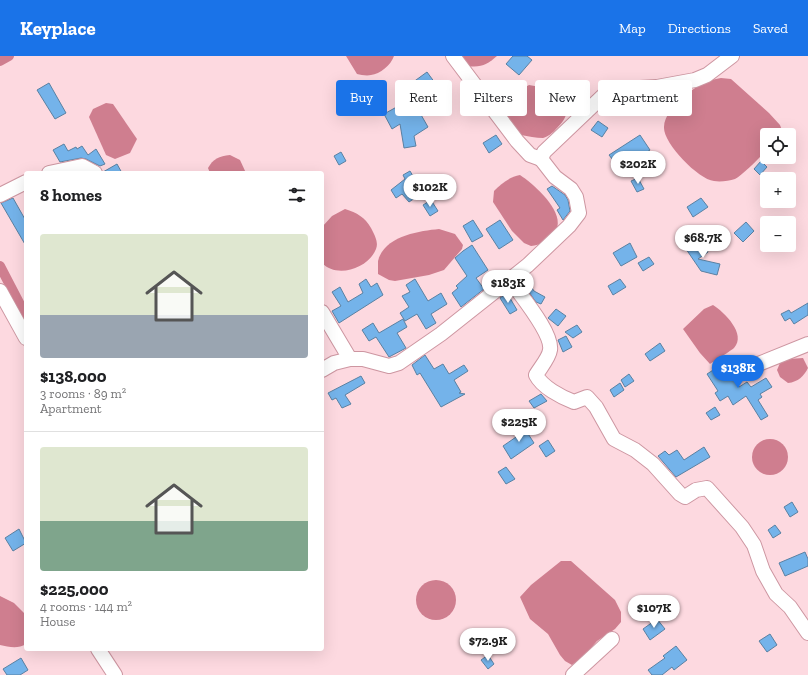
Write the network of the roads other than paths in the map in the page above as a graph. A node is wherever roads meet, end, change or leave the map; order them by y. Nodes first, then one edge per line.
1 (453, 56) edge
2 (732, 56) edge
3 (541, 159) junction
4 (57, 171) edge
5 (91, 171) edge
6 (24, 183) edge
7 (0, 195) edge
8 (510, 280) junction
9 (0, 291) edge
10 (324, 315) edge
11 (24, 334) edge
12 (808, 344) edge
13 (350, 359) junction
14 (751, 368) dead end
15 (324, 369) edge
16 (808, 633) edge
17 (612, 639) dead end
18 (99, 651) edge
19 (115, 675) edge
20 (573, 675) edge

1 - 3 street
2 - 3 street
3 - 8 street
4 - 5 street
6 - 7 street
8 - 13 street
8 - 16 street
9 - 11 street
10 - 13 street
12 - 14 street
13 - 15 street
17 - 20 street
18 - 19 street

